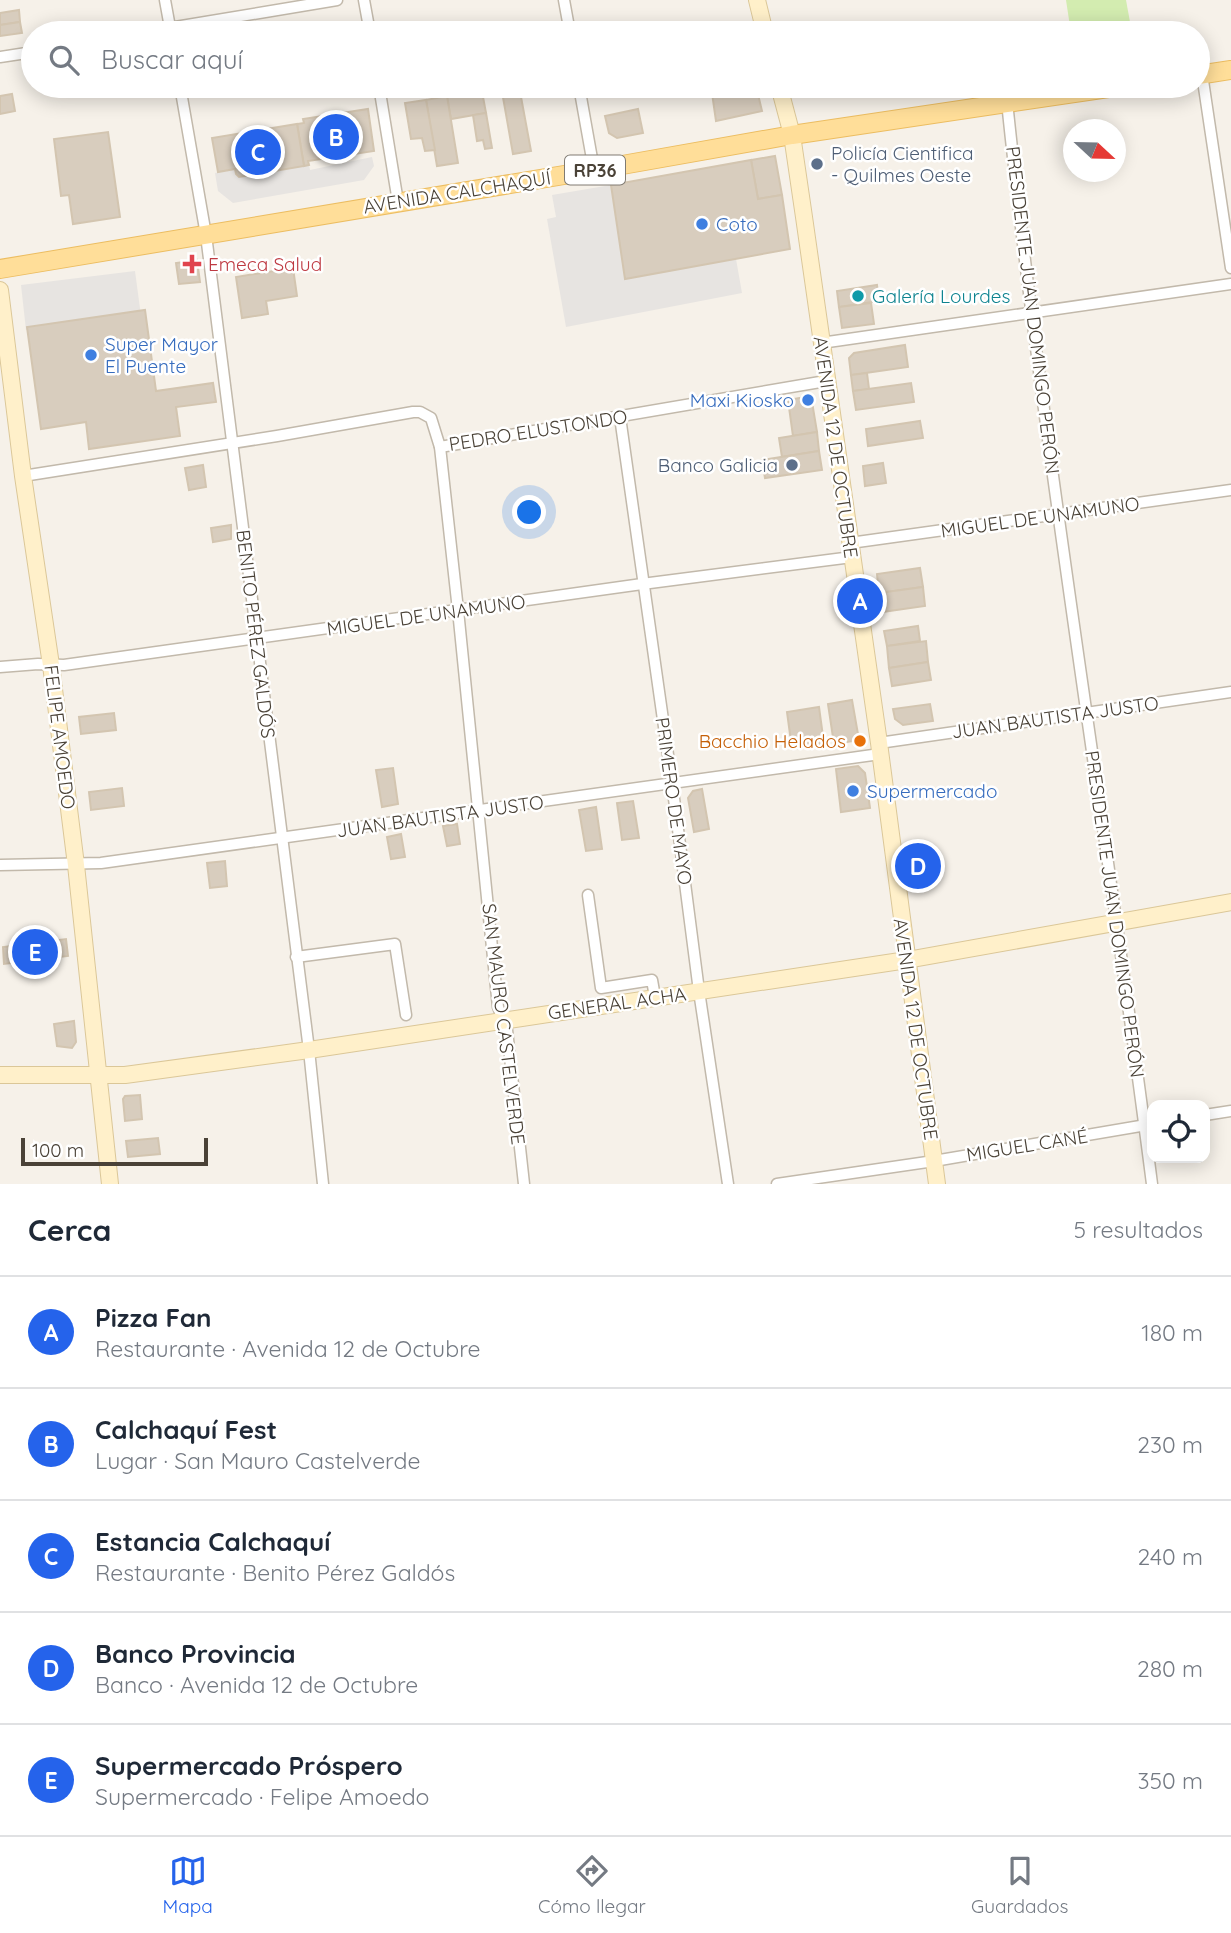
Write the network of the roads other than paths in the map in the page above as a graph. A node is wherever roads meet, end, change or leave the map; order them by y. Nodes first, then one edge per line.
1 (165, 0) edge
2 (337, 0) edge
3 (364, 0) edge
4 (564, 0) edge
5 (757, 0) edge
6 (169, 21) edge
7 (225, 21) edge
8 (368, 21) edge
9 (568, 21) edge
10 (762, 21) edge
11 (21, 54) edge
12 (0, 57) edge
13 (1231, 70) edge
14 (1210, 73) edge
15 (182, 98) edge
16 (381, 98) edge
17 (581, 98) edge
18 (782, 98) edge
19 (1036, 98) edge
20 (1207, 98) edge
21 (1007, 102) junction
22 (792, 135) junction
23 (594, 170) junction
24 (398, 202) junction
25 (206, 235) junction
26 (1231, 268) edge
27 (0, 269) edge
28 (1231, 284) edge
29 (0, 290) edge
30 (1031, 313) junction
31 (821, 343) junction
32 (826, 381) junction
33 (620, 417) junction
34 (233, 444) junction
35 (440, 447) junction
36 (23, 476) junction
37 (1231, 490) edge
38 (1059, 514) junction
39 (851, 550) junction
40 (642, 584) junction
41 (458, 610) junction
42 (257, 639) junction
43 (51, 664) junction
44 (0, 667) edge
45 (1231, 692) edge
46 (1087, 713) junction
47 (879, 749) junction
48 (672, 783) junction
49 (479, 811) junction
50 (282, 838) junction
51 (76, 864) junction
52 (0, 865) edge
53 (588, 895) dead end
54 (1231, 902) edge
55 (1117, 922) junction
56 (296, 957) junction
57 (907, 960) junction
58 (699, 991) junction
59 (655, 997) junction
60 (406, 1014) dead end
61 (502, 1020) junction
62 (309, 1050) junction
63 (0, 1074) edge
64 (98, 1076) junction
65 (1231, 1111) edge
66 (1210, 1114) edge
67 (1147, 1118) edge
68 (1147, 1125) edge
69 (934, 1161) junction
70 (1151, 1163) edge
71 (110, 1184) edge
72 (323, 1184) edge
73 (524, 1184) edge
74 (728, 1184) edge
75 (777, 1184) edge
76 (937, 1184) edge
77 (1152, 1184) edge

1 - 6 street
2 - 7 street
3 - 8 street
4 - 9 street
5 - 10 main road
11 - 12 street
13 - 14 main road
15 - 25 street, BENITO PÉREZ GALDÓS
16 - 24 street
17 - 23 street
18 - 22 main road, AVENIDA 12 DE OCTUBRE
19 - 21 main road, AVENIDA CALCHAQUÍ / RP36
20 - 26 street
21 - 22 main road, AVENIDA CALCHAQUÍ / RP36
21 - 30 street, PRESIDENTE JUAN DOMINGO PERÓN
22 - 23 main road, AVENIDA CALCHAQUÍ / RP36
22 - 31 main road, AVENIDA 12 DE OCTUBRE
23 - 24 main road, AVENIDA CALCHAQUÍ / RP36
24 - 25 main road, AVENIDA CALCHAQUÍ / RP36
25 - 27 main road, AVENIDA CALCHAQUÍ / RP36
25 - 34 street, BENITO PÉREZ GALDÓS
28 - 30 street
29 - 36 main road, FELIPE AMOEDO
30 - 31 street
30 - 38 street, PRESIDENTE JUAN DOMINGO PERÓN
31 - 32 main road, AVENIDA 12 DE OCTUBRE
32 - 33 street, PEDRO ELUSTONDO
32 - 39 main road, AVENIDA 12 DE OCTUBRE
33 - 35 street, PEDRO ELUSTONDO
33 - 40 street, PRIMERO DE MAYO
34 - 35 street, PEDRO ELUSTONDO
34 - 36 street, PEDRO ELUSTONDO
34 - 42 street, BENITO PÉREZ GALDÓS
35 - 41 street, SAN MAURO CASTELVERDE
36 - 43 main road, FELIPE AMOEDO
37 - 38 street, MIGUEL DE UNAMUNO
38 - 39 street, MIGUEL DE UNAMUNO
38 - 46 street, PRESIDENTE JUAN DOMINGO PERÓN
39 - 40 street, MIGUEL DE UNAMUNO
39 - 47 main road, AVENIDA 12 DE OCTUBRE
40 - 41 street, MIGUEL DE UNAMUNO
40 - 48 street, PRIMERO DE MAYO
41 - 42 street, MIGUEL DE UNAMUNO
41 - 49 street, SAN MAURO CASTELVERDE
42 - 43 street, MIGUEL DE UNAMUNO
42 - 50 street, BENITO PÉREZ GALDÓS
43 - 44 street, MIGUEL DE UNAMUNO
43 - 51 main road, FELIPE AMOEDO
45 - 46 street, JUAN BAUTISTA JUSTO
46 - 47 street, JUAN BAUTISTA JUSTO
46 - 55 street, PRESIDENTE JUAN DOMINGO PERÓN
47 - 48 street, JUAN BAUTISTA JUSTO
47 - 57 main road, AVENIDA 12 DE OCTUBRE
48 - 49 street, JUAN BAUTISTA JUSTO
48 - 58 street, PRIMERO DE MAYO
49 - 50 street, JUAN BAUTISTA JUSTO
49 - 61 street, SAN MAURO CASTELVERDE
50 - 51 street, JUAN BAUTISTA JUSTO
50 - 56 street, BENITO PÉREZ GALDÓS
51 - 52 street, JUAN BAUTISTA JUSTO
51 - 64 main road, FELIPE AMOEDO
53 - 59 street
54 - 55 main road, GENERAL ACHA
55 - 57 main road, GENERAL ACHA
55 - 67 street, PRESIDENTE JUAN DOMINGO PERÓN
56 - 60 street
56 - 62 street, BENITO PÉREZ GALDÓS
57 - 58 main road, GENERAL ACHA
57 - 69 main road, AVENIDA 12 DE OCTUBRE
58 - 59 main road, GENERAL ACHA
58 - 74 street, PRIMERO DE MAYO
59 - 61 main road, GENERAL ACHA
61 - 62 main road, GENERAL ACHA
61 - 73 street, SAN MAURO CASTELVERDE
62 - 64 main road, GENERAL ACHA
62 - 72 street, BENITO PÉREZ GALDÓS
63 - 64 main road, GENERAL ACHA
64 - 71 main road, FELIPE AMOEDO
65 - 66 street
68 - 69 street, MIGUEL CANÉ
69 - 75 street, MIGUEL CANÉ
69 - 76 main road, AVENIDA 12 DE OCTUBRE
70 - 77 street, PRESIDENTE JUAN DOMINGO PERÓN

